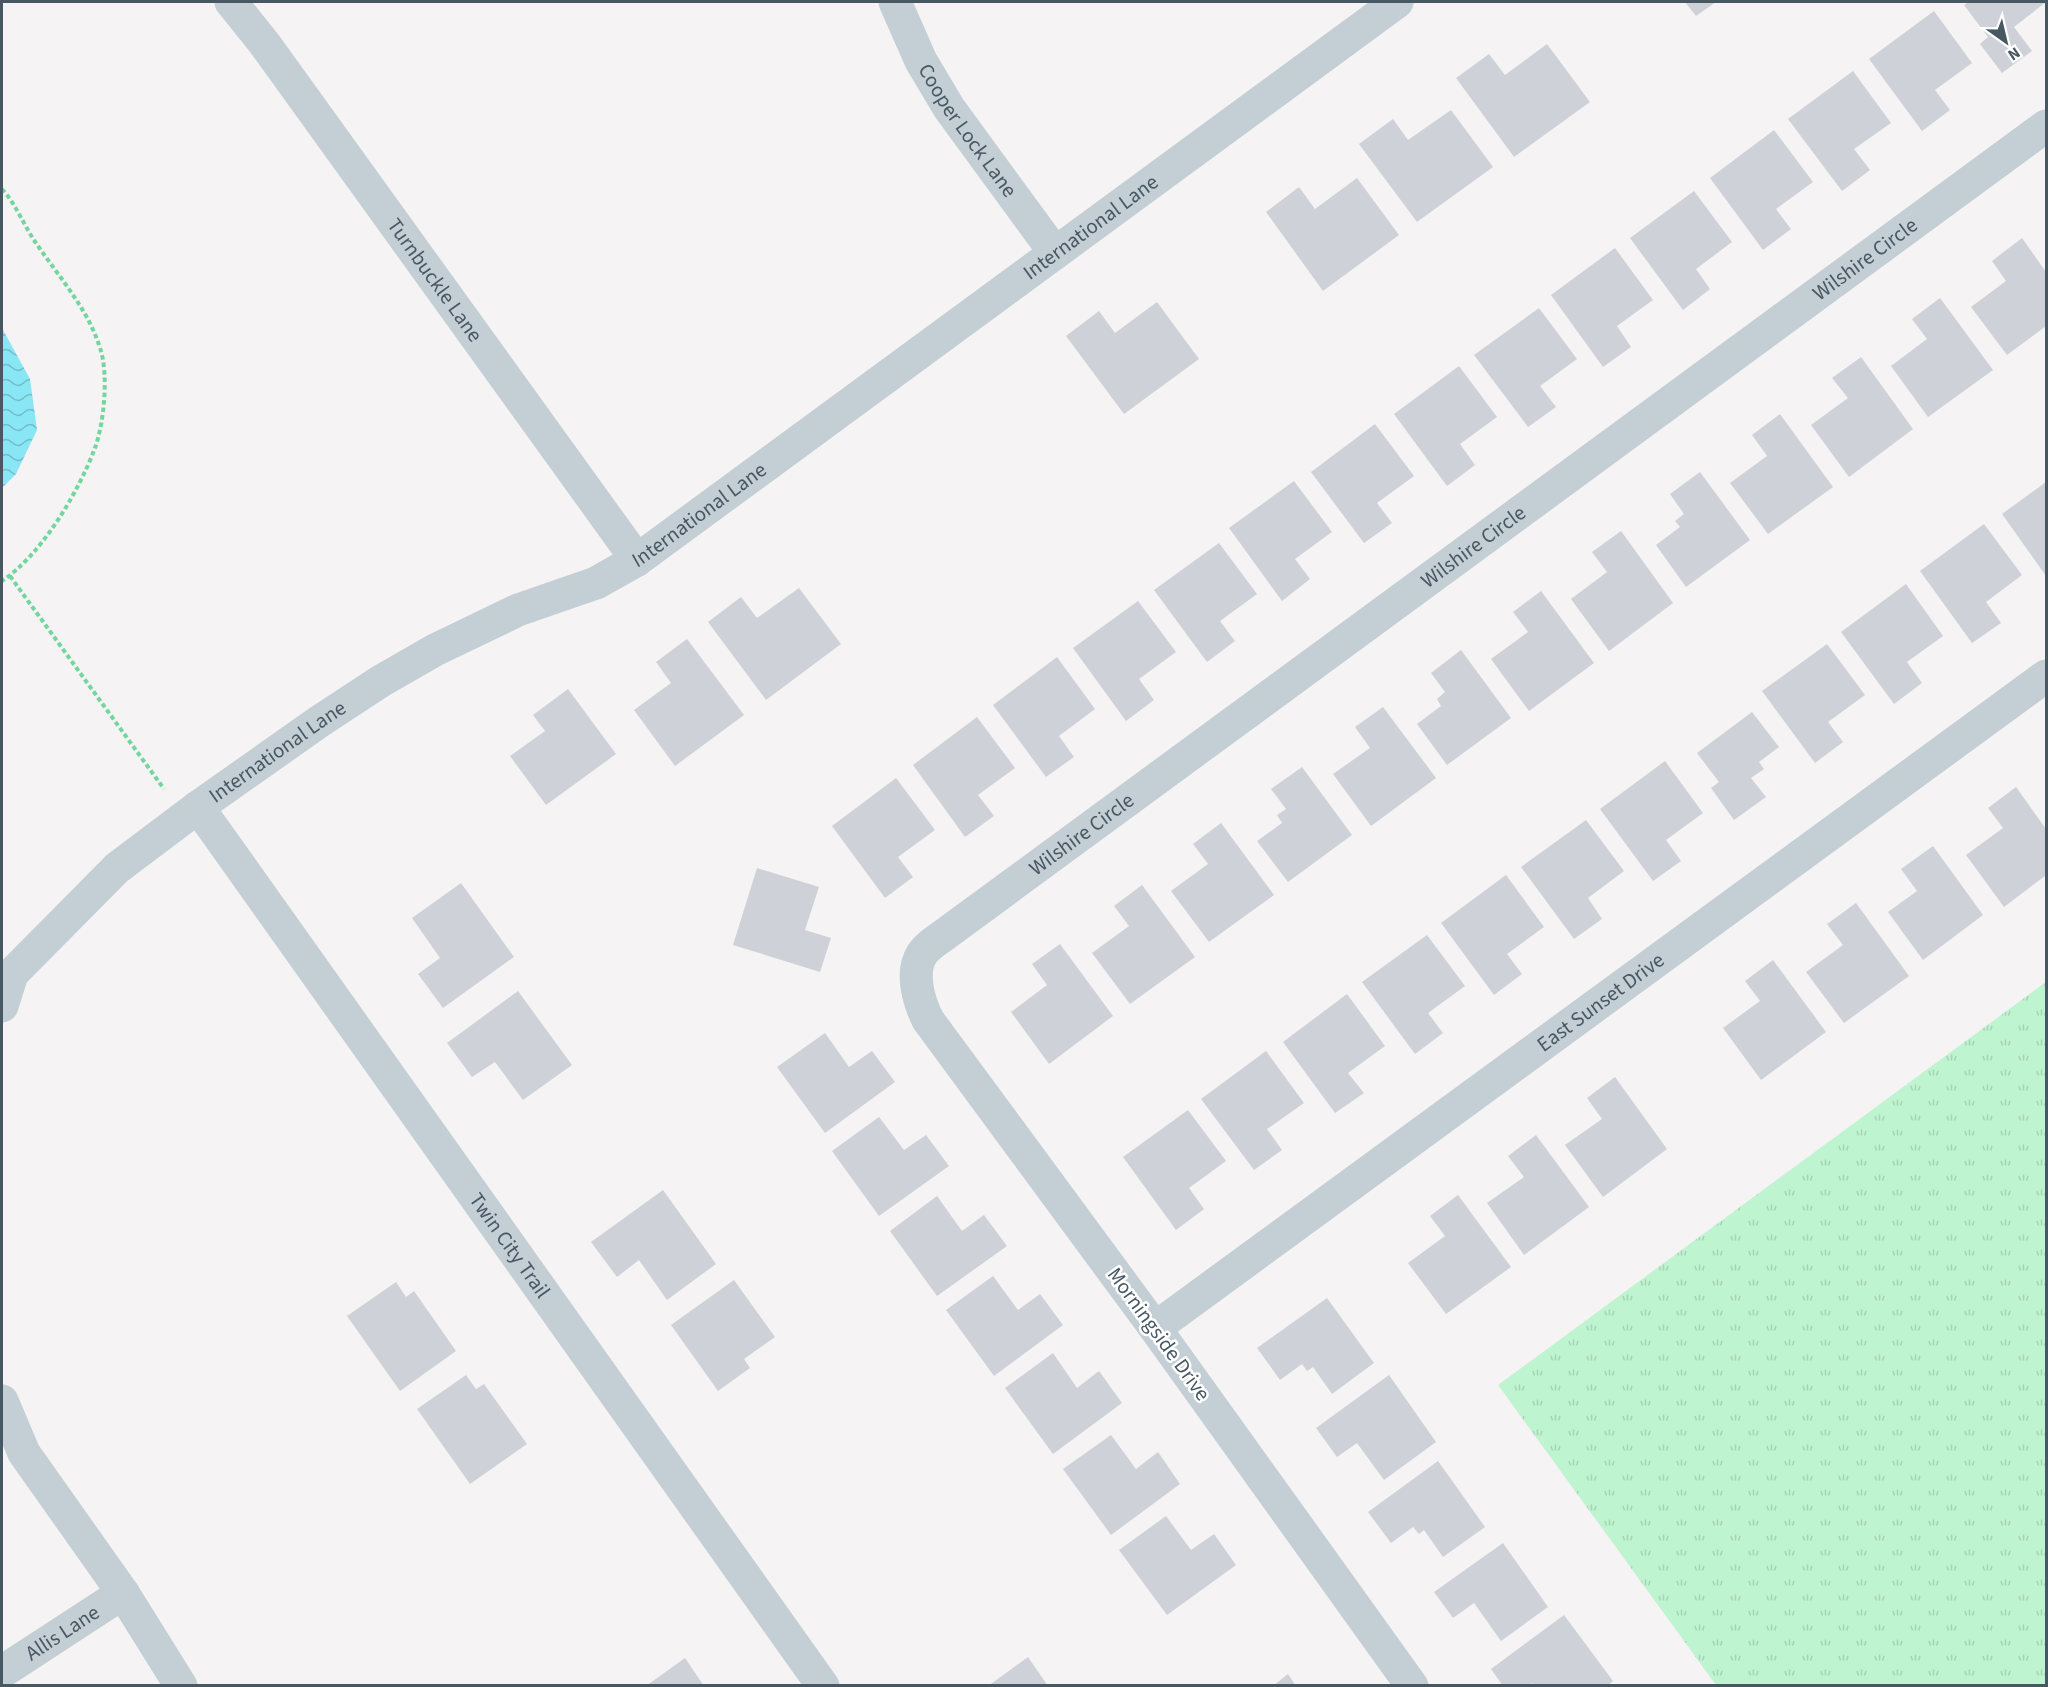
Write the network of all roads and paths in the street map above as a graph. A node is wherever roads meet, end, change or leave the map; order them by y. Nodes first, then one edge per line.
1 (231, 2) edge
2 (895, 2) edge
3 (1397, 2) edge
4 (2046, 126) edge
5 (2, 189) edge
6 (1055, 254) junction
7 (637, 560) junction
8 (10, 576) junction
9 (2, 581) edge
10 (2046, 676) edge
11 (191, 812) junction
12 (917, 979) joint
13 (2, 1006) edge
14 (1155, 1328) junction
15 (2, 1401) edge
16 (123, 1593) junction
17 (2, 1672) edge
18 (181, 1686) edge
19 (823, 1686) edge
20 (1412, 1686) edge

1 - 7 street, Turnbuckle Lane
2 - 6 street, Cooper Lock Lane
3 - 6 street, International Lane
4 - 12 street, Wilshire Circle
5 - 8 path
6 - 7 street, International Lane
7 - 11 street, International Lane
8 - 9 path
8 - 11 path
10 - 14 street, East Sunset Drive
11 - 13 street, International Lane
11 - 19 street, Twin City Trail
12 - 14 street, Morningside Drive
14 - 20 street, Morningside Drive
15 - 16 street
16 - 17 street, Allis Lane
16 - 18 street

